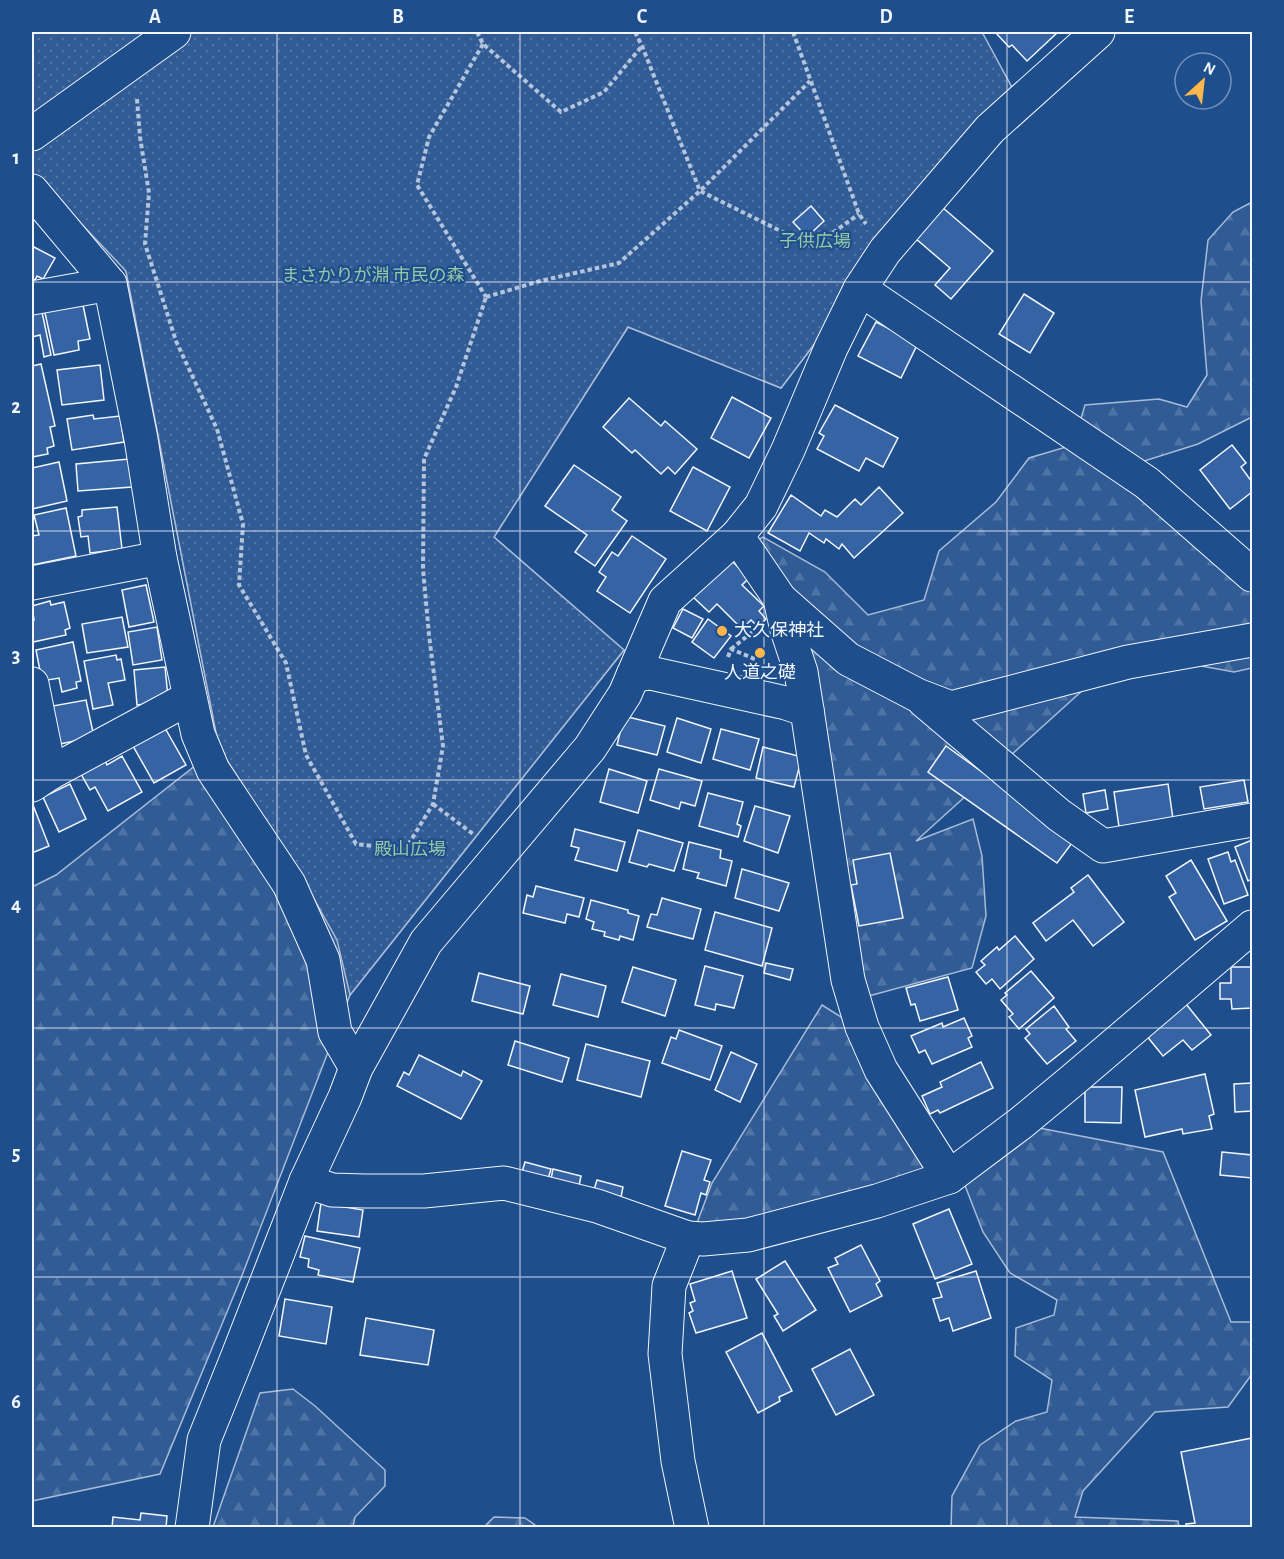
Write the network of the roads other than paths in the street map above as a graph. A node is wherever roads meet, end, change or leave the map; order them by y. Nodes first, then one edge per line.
1 (174, 32) edge
2 (1098, 32) edge
3 (32, 134) edge
4 (32, 191) edge
5 (110, 284) junction
6 (860, 289) junction
7 (32, 298) edge
8 (737, 536) junction
9 (160, 558) junction
10 (1252, 575) edge
11 (32, 583) edge
12 (780, 599) junction
13 (1252, 640) edge
14 (633, 675) junction
15 (32, 684) edge
16 (917, 695) junction
17 (189, 698) junction
18 (807, 710) junction
19 (41, 779) edge
20 (1252, 820) edge
21 (1252, 927) edge
22 (356, 1068) junction
23 (949, 1177) junction
24 (306, 1181) junction
25 (688, 1238) junction
26 (192, 1527) edge
27 (692, 1527) edge

1 - 3 street
2 - 6 street
4 - 5 street
5 - 7 street
5 - 9 street
6 - 8 street
6 - 10 street
8 - 12 street
8 - 14 street
9 - 11 street
9 - 17 street
12 - 16 street
12 - 18 street
13 - 16 street
14 - 18 street
14 - 22 street
15 - 19 street
16 - 20 street
17 - 19 street
17 - 22 street
18 - 23 street
21 - 23 street
22 - 24 street
23 - 25 street
24 - 25 street
24 - 26 street
25 - 27 street

